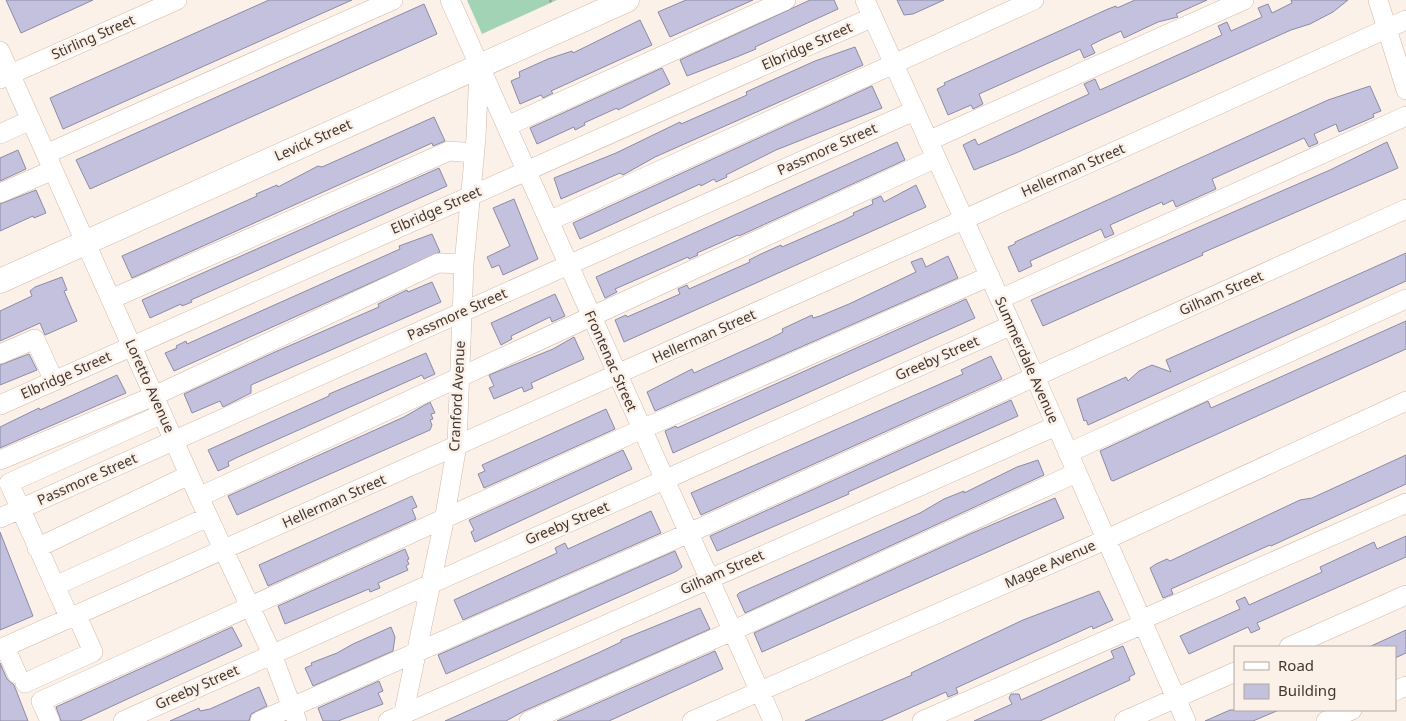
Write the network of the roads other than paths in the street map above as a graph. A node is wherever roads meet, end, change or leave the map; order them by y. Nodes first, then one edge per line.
1 (177, 0) edge
2 (393, 0) edge
3 (450, 0) edge
4 (595, 0) edge
5 (627, 0) edge
6 (786, 0) edge
7 (1034, 0) edge
8 (1244, 0) edge
9 (1378, 0) edge
10 (869, 8) edge
11 (1406, 20) edge
12 (1386, 28) junction
13 (0, 51) edge
14 (477, 59) junction
15 (894, 63) junction
16 (5, 77) edge
17 (1406, 90) edge
18 (914, 111) junction
19 (1406, 116) edge
20 (31, 120) junction
21 (507, 126) junction
22 (0, 134) edge
23 (928, 141) junction
24 (475, 153) junction
25 (936, 158) junction
26 (50, 162) junction
27 (526, 170) junction
28 (0, 193) edge
29 (470, 194) junction
30 (1406, 209) edge
31 (965, 220) junction
32 (549, 221) junction
33 (83, 234) junction
34 (0, 264) edge
35 (464, 264) junction
36 (568, 264) junction
37 (990, 276) junction
38 (0, 281) edge
39 (1000, 298) junction
40 (111, 299) junction
41 (1406, 299) edge
42 (462, 311) junction
43 (592, 317) junction
44 (1012, 325) junction
45 (132, 345) junction
46 (0, 354) edge
47 (618, 374) junction
48 (459, 375) junction
49 (1035, 377) junction
50 (54, 381) junction
51 (154, 396) junction
52 (1406, 401) edge
53 (0, 405) edge
54 (162, 414) junction
55 (1056, 426) junction
56 (642, 429) junction
57 (174, 440) junction
58 (456, 445) junction
59 (1068, 453) junction
60 (0, 460) edge
61 (1076, 473) junction
62 (189, 475) junction
63 (665, 480) junction
64 (199, 497) junction
65 (1406, 503) edge
66 (20, 509) junction
67 (208, 517) junction
68 (0, 518) edge
69 (444, 520) junction
70 (689, 533) junction
71 (1105, 540) junction
72 (38, 548) junction
73 (224, 551) junction
74 (709, 578) junction
75 (431, 582) junction
76 (55, 586) junction
77 (1406, 595) edge
78 (250, 608) junction
79 (73, 617) junction
80 (1142, 622) junction
81 (732, 631) junction
82 (1291, 646) edge
83 (2, 648) edge
84 (272, 654) junction
85 (415, 654) junction
86 (1234, 672) edge
87 (22, 681) junction
88 (760, 691) junction
89 (1176, 698) junction
90 (1350, 711) edge
91 (294, 714) edge
92 (398, 719) edge
93 (38, 721) edge
94 (50, 721) edge
95 (122, 721) edge
96 (260, 721) edge
97 (529, 721) edge
98 (692, 721) edge
99 (773, 721) edge
100 (922, 721) edge
101 (1124, 721) edge
102 (1186, 721) edge
103 (1326, 721) edge

1 - 16 street, Stirling Street
2 - 26 street
3 - 14 street, Frontenac Street
4 - 14 main road, Levick Street
5 - 14 main road, Levick Street
6 - 21 street
7 - 15 street
8 - 23 street
9 - 12 street
10 - 15 street, Summerdale Avenue
10 - 27 street, Elbridge Street
11 - 12 street, Hellerman Street
12 - 17 street
12 - 31 street, Hellerman Street
13 - 16 street, Loretto Avenue
14 - 21 street, Frontenac Street
14 - 24 street, Cranford Avenue
14 - 33 main road, Levick Street
15 - 18 street, Summerdale Avenue
15 - 32 street
16 - 20 street, Loretto Avenue
18 - 23 street, Summerdale Avenue
18 - 36 street, Passmore Street
19 - 39 street
20 - 22 street
20 - 26 street, Loretto Avenue
21 - 27 street, Frontenac Street
23 - 25 street, Summerdale Avenue
24 - 29 street, Cranford Avenue
24 - 40 street
25 - 31 street, Summerdale Avenue
25 - 43 street
26 - 28 street
26 - 33 street, Loretto Avenue
27 - 29 street, Elbridge Street
27 - 32 street, Frontenac Street
29 - 35 street, Cranford Avenue
29 - 45 street, Elbridge Street
30 - 49 street, Gilham Street
31 - 37 street, Summerdale Avenue
31 - 47 street, Hellerman Street
32 - 36 street, Frontenac Street
33 - 34 main road, Levick Street
33 - 38 main road, Levick Street
33 - 40 street, Loretto Avenue
35 - 42 street, Cranford Avenue
35 - 51 street
36 - 42 street, Passmore Street
36 - 43 street, Frontenac Street
37 - 39 street, Summerdale Avenue
37 - 56 street
39 - 44 street, Summerdale Avenue
40 - 45 street, Loretto Avenue
41 - 59 street
42 - 48 street, Cranford Avenue
42 - 57 street, Passmore Street
43 - 47 street, Frontenac Street
43 - 48 street
44 - 49 street, Summerdale Avenue
44 - 63 street, Greeby Street
45 - 50 street, Elbridge Street
45 - 51 street, Loretto Avenue
46 - 50 street
47 - 56 street, Frontenac Street
47 - 58 street, Hellerman Street
48 - 58 street, Cranford Avenue
48 - 64 street
49 - 55 street, Summerdale Avenue
49 - 70 street, Gilham Street
50 - 53 street, Elbridge Street
51 - 54 street, Loretto Avenue
51 - 60 street
52 - 71 street, Magee Avenue
54 - 57 street, Loretto Avenue
54 - 66 street
55 - 59 street, Summerdale Avenue
55 - 74 street, Gilham Street
56 - 63 street, Frontenac Street
56 - 69 street
57 - 62 street, Loretto Avenue
57 - 66 street, Passmore Street
58 - 69 street, Cranford Avenue
58 - 73 street, Hellerman Street
59 - 61 street, Summerdale Avenue
61 - 71 street, Summerdale Avenue
61 - 81 street
62 - 64 street, Loretto Avenue
62 - 72 street
63 - 70 street, Frontenac Street
63 - 75 street, Greeby Street
64 - 67 street, Loretto Avenue
65 - 80 street
66 - 68 street, Passmore Street
66 - 72 street
67 - 73 street, Loretto Avenue
67 - 76 street
69 - 75 street, Cranford Avenue
69 - 78 street
70 - 74 street, Frontenac Street
70 - 85 street, Gilham Street
71 - 80 street, Summerdale Avenue
71 - 88 street, Magee Avenue
72 - 76 street
73 - 78 street, Loretto Avenue
73 - 79 street, Hellerman Street
74 - 81 street, Frontenac Street
74 - 92 street, Gilham Street
75 - 84 street, Greeby Street
75 - 85 street, Cranford Avenue
76 - 79 street
77 - 82 street
78 - 84 street, Loretto Avenue
78 - 94 street
79 - 83 street, Hellerman Street
79 - 87 street
80 - 89 street, Summerdale Avenue
80 - 100 street
81 - 88 street, Frontenac Street
81 - 97 street
83 - 87 street
84 - 91 street, Loretto Avenue
84 - 95 street, Greeby Street
85 - 91 street, Gilham Street
85 - 92 street, Cranford Avenue
86 - 89 street
87 - 93 street
88 - 98 street, Magee Avenue
88 - 99 street, Frontenac Street
89 - 101 street
89 - 102 street, Summerdale Avenue
90 - 103 street
91 - 96 street, Gilham Street

